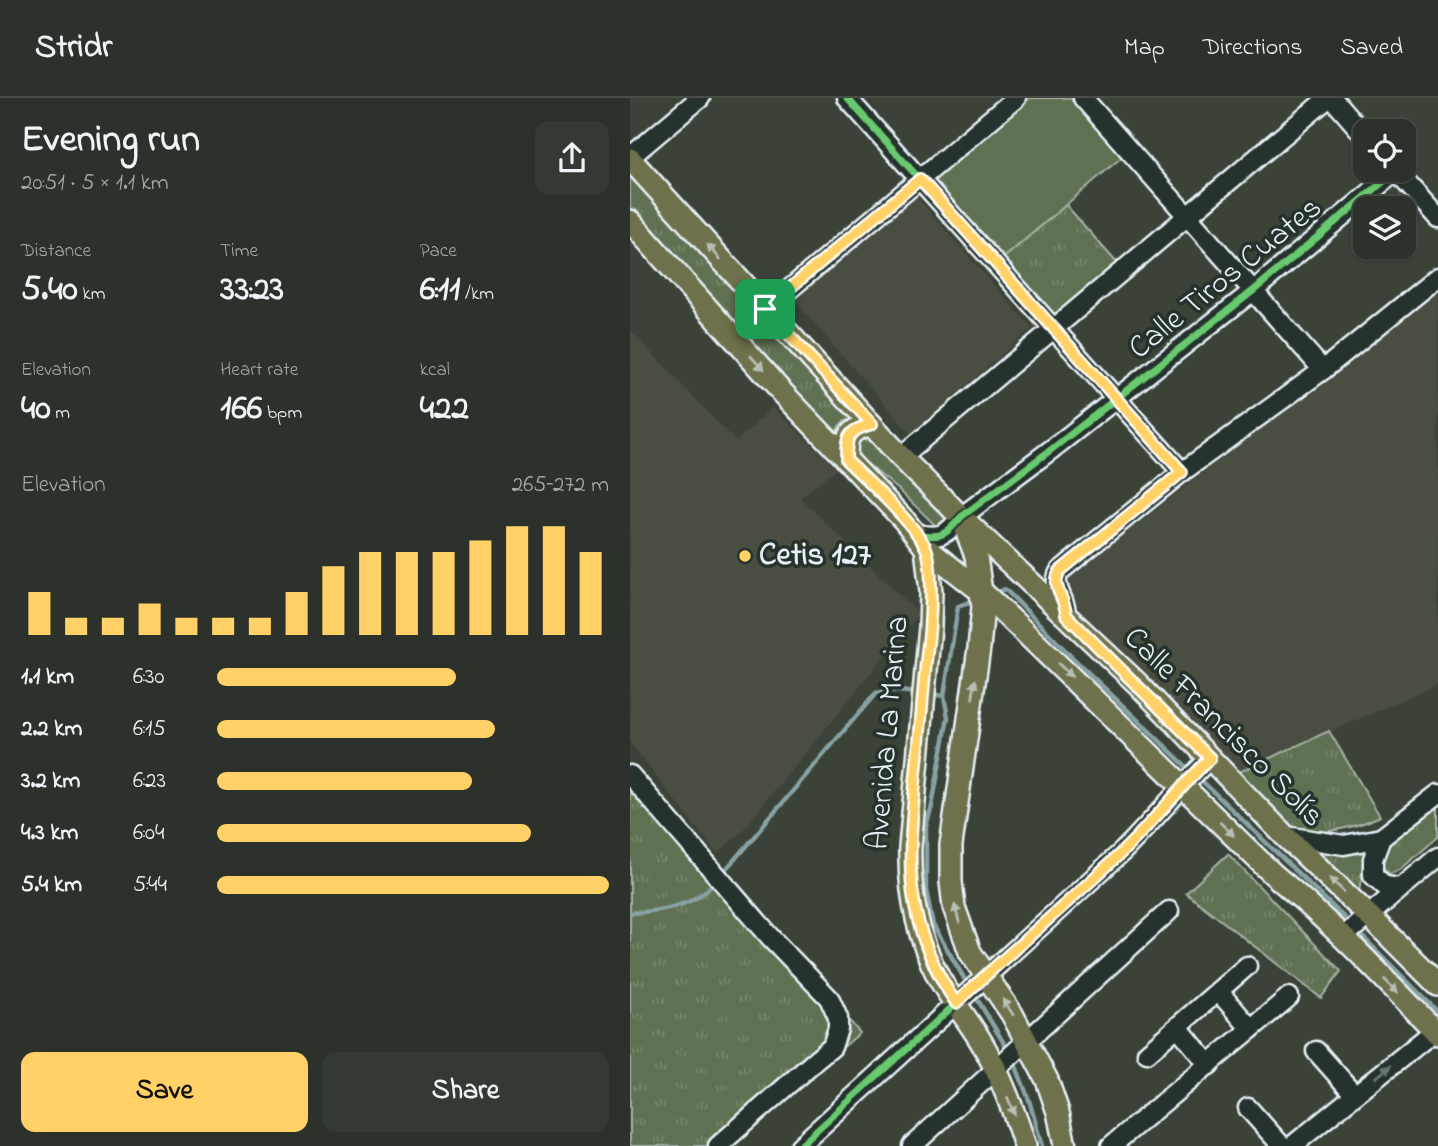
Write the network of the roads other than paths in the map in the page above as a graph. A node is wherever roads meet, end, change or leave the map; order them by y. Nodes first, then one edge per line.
1 (700, 98) edge
2 (847, 98) edge
3 (1016, 98) edge
4 (1083, 98) edge
5 (1330, 98) edge
6 (1353, 123) edge
7 (630, 158) edge
8 (920, 179) junction
9 (1382, 182) edge
10 (1406, 182) edge
11 (1188, 216) junction
12 (1438, 218) edge
13 (630, 220) edge
14 (1438, 277) edge
15 (1253, 291) junction
16 (765, 309) junction
17 (1054, 329) junction
18 (1323, 370) junction
19 (1116, 399) junction
20 (872, 424) junction
21 (901, 457) junction
22 (846, 460) junction
23 (1182, 472) junction
24 (961, 517) junction
25 (920, 541) junction
26 (987, 596) junction
27 (1059, 608) junction
28 (1210, 758) junction
29 (630, 775) edge
30 (1183, 785) junction
31 (1438, 794) edge
32 (1285, 836) junction
33 (1381, 838) junction
34 (1438, 857) edge
35 (1400, 888) junction
36 (1169, 911) dead end
37 (1369, 916) junction
38 (1343, 937) junction
39 (1247, 966) dead end
40 (986, 975) junction
41 (1438, 985) edge
42 (1219, 992) junction
43 (1289, 997) dead end
44 (956, 1003) junction
45 (1178, 1027) junction
46 (1251, 1029) junction
47 (1437, 1031) edge
48 (1027, 1041) junction
49 (1316, 1051) dead end
50 (1147, 1052) dead end
51 (1209, 1065) junction
52 (996, 1071) junction
53 (1354, 1095) junction
54 (1248, 1108) dead end
55 (718, 1146) edge
56 (800, 1146) edge
57 (912, 1146) edge
58 (1025, 1146) edge
59 (1065, 1146) edge
60 (1111, 1146) edge
61 (1282, 1146) edge
62 (1292, 1146) edge

1 - 7 street
2 - 8 street
3 - 8 street
4 - 11 street
5 - 6 street
5 - 11 street
16 -> 7 main road, Calle Francisco Solís
8 - 16 street
8 - 17 street
9 - 15 street, Calle Tiros Cuates
10 - 12 street
11 - 15 street
11 - 17 street
13 -> 22 main road
14 - 18 street
15 - 18 street
15 - 19 street, Calle Tiros Cuates
16 - 20 main road, Calle Francisco Solís
17 - 19 street
17 - 21 street
18 - 23 street
19 - 23 street
19 - 24 street, Calle Tiros Cuates
20 - 21 main road, Calle Francisco Solís
20 - 22 main road
21 - 24 main road, Calle Francisco Solís
22 - 25 main road
23 - 27 street
24 - 25 street, Calle Tiros Cuates
24 - 26 main road
24 - 27 main road, Calle Francisco Solís
25 - 26 main road
25 - 44 main road, Avenida La Marina
26 -> 30 main road
40 -> 26 main road
27 - 28 main road, Calle Francisco Solís
28 - 30 street
28 - 32 main road, Calle Francisco Solís
29 - 55 street
30 -> 38 main road
30 - 40 street
31 - 33 street
32 - 33 street
37 -> 32 main road, Calle Francisco Solís
33 - 35 street
34 - 35 street
35 - 37 street
36 - 48 street
37 - 38 street
37 - 41 main road, Calle Francisco Solís
38 -> 47 main road
39 - 42 street
40 - 44 street
48 -> 40 main road
42 - 45 street
42 - 46 street
43 - 46 street
44 - 52 main road, Avenida La Marina
44 - 56 street
45 - 50 street
45 - 51 street
46 - 51 street
53 -> 47 street
48 - 52 street
48 - 59 main road
49 - 53 street
51 - 60 street
52 - 57 street
52 -> 58 main road, Avenida La Marina
53 - 62 street
54 - 61 street

